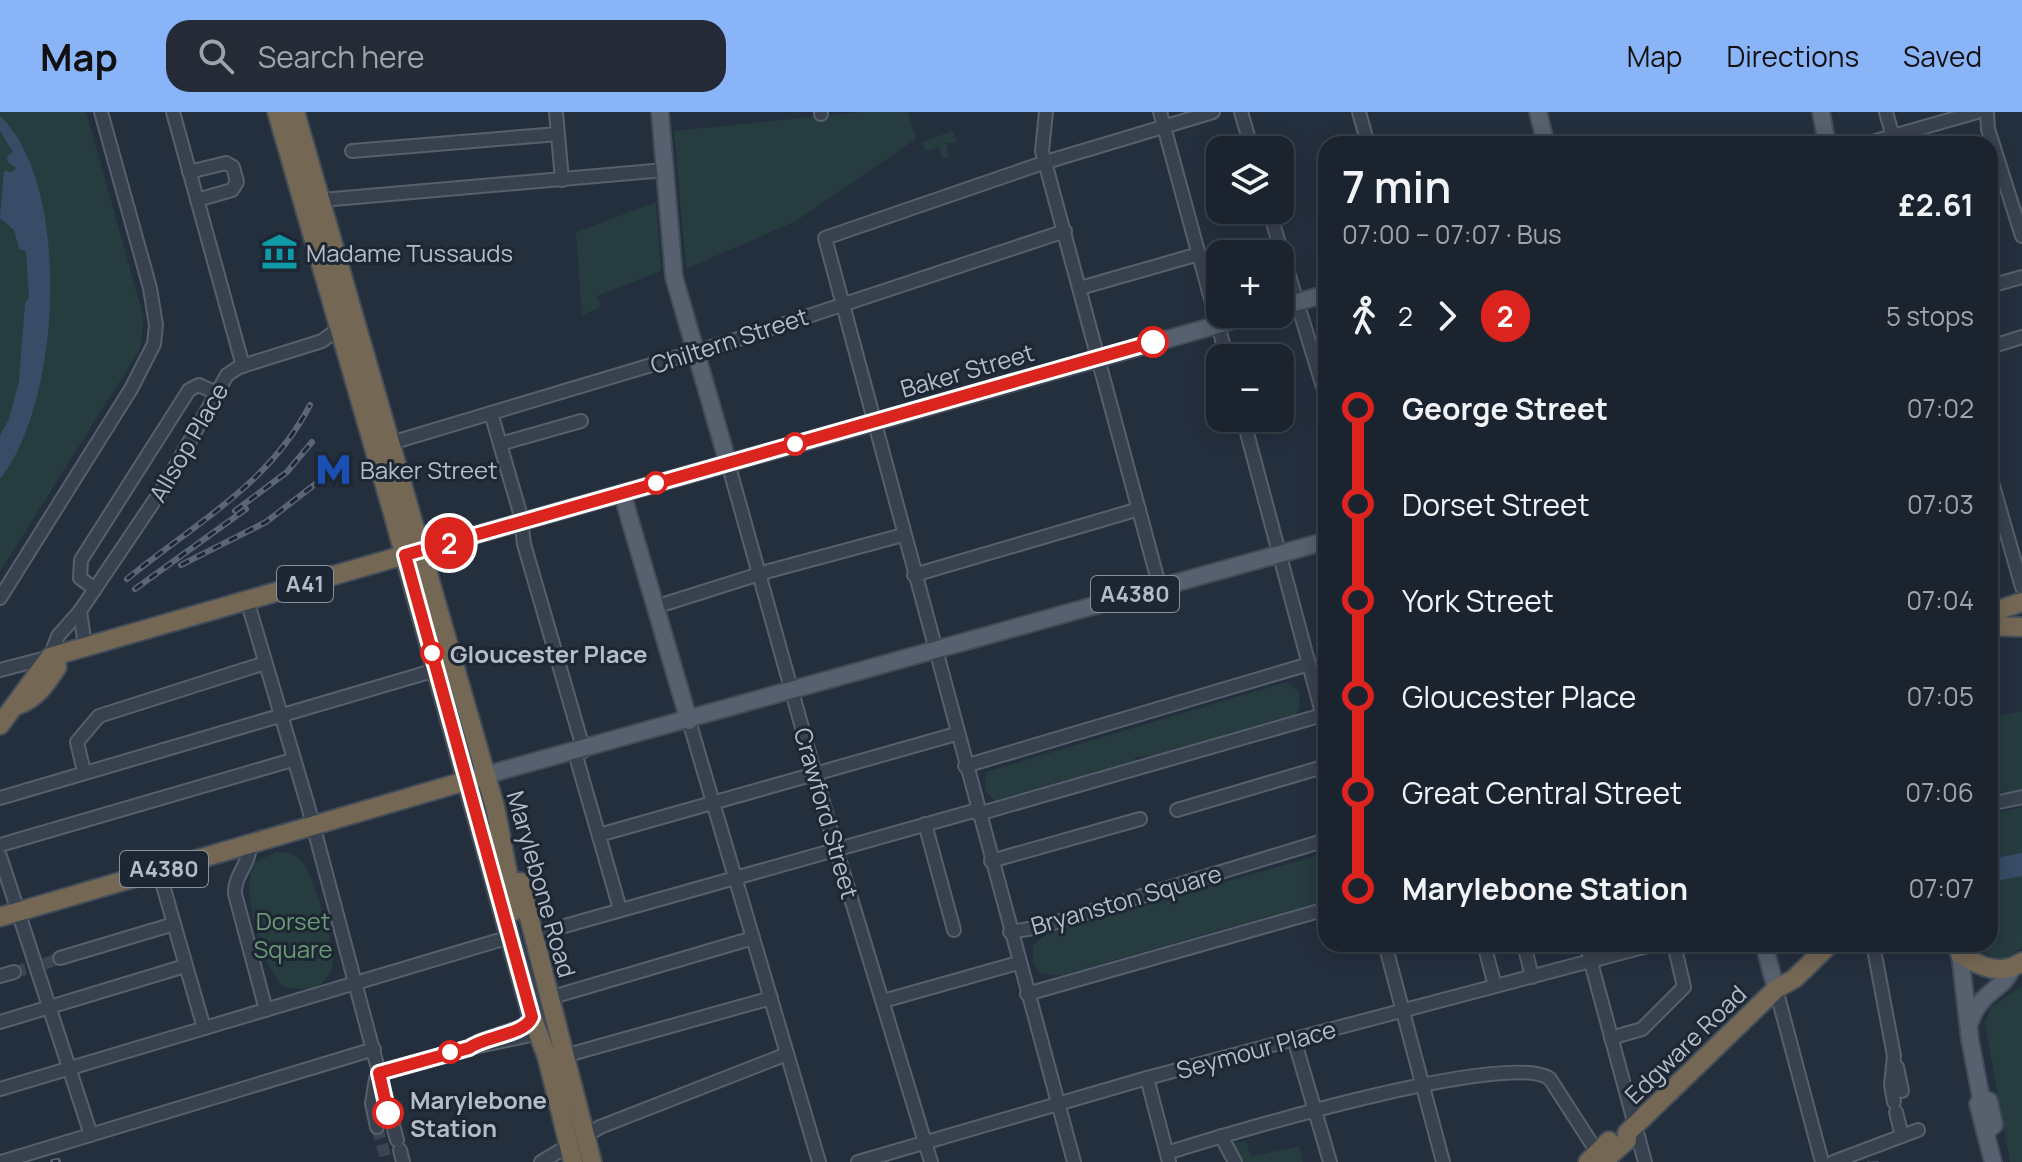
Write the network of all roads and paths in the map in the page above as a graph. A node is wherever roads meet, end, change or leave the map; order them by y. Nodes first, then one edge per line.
1 (101, 112) edge
2 (173, 112) edge
3 (277, 112) edge
4 (295, 112) edge
5 (556, 112) edge
6 (660, 112) edge
7 (1046, 112) edge
8 (1160, 112) edge
9 (1213, 112) edge
10 (1241, 112) edge
11 (1359, 112) edge
12 (1538, 112) edge
13 (1821, 112) edge
14 (1886, 112) edge
15 (1977, 112) edge
16 (1987, 112) edge
17 (1164, 128) junction
18 (558, 134) junction
19 (1248, 136) edge
20 (1366, 136) edge
21 (1545, 136) edge
22 (1826, 136) edge
23 (1893, 136) edge
24 (1906, 136) edge
25 (1990, 136) edge
26 (352, 151) dead end
27 (1998, 160) edge
28 (1046, 162) junction
29 (665, 170) junction
30 (189, 172) junction
31 (562, 180) junction
32 (197, 200) junction
33 (322, 200) junction
34 (1065, 231) junction
35 (2022, 236) edge
36 (1199, 254) junction
37 (2022, 277) edge
38 (1206, 280) edge
39 (1998, 284) edge
40 (1080, 288) junction
41 (1318, 296) edge
42 (1294, 302) edge
43 (842, 303) junction
44 (1294, 319) edge
45 (341, 327) junction
46 (1206, 327) edge
47 (2022, 337) edge
48 (1998, 344) edge
49 (695, 351) junction
50 (1099, 358) junction
51 (243, 366) junction
52 (1318, 377) edge
53 (216, 393) junction
54 (491, 413) junction
55 (581, 421) dead end
56 (872, 422) junction
57 (1247, 432) edge
58 (391, 443) junction
59 (500, 444) junction
60 (728, 463) junction
61 (622, 493) junction
62 (1998, 503) edge
63 (1139, 509) junction
64 (520, 522) junction
65 (903, 535) junction
66 (2022, 535) edge
67 (2008, 539) junction
68 (1318, 543) edge
69 (413, 553) junction
70 (1279, 554) junction
71 (760, 574) junction
72 (914, 575) junction
73 (2022, 587) edge
74 (1160, 588) junction
75 (95, 589) junction
76 (0, 598) edge
77 (247, 600) junction
78 (2022, 602) edge
79 (655, 607) junction
80 (1998, 610) edge
81 (80, 611) junction
82 (1998, 626) edge
83 (2022, 627) edge
84 (85, 646) junction
85 (934, 651) junction
86 (53, 657) junction
87 (265, 663) junction
88 (1309, 664) junction
89 (0, 670) edge
90 (436, 670) junction
91 (793, 690) junction
92 (1318, 694) edge
93 (279, 715) junction
94 (1318, 716) edge
95 (689, 721) junction
96 (0, 725) edge
97 (956, 734) junction
98 (580, 752) junction
99 (292, 760) junction
100 (965, 766) junction
101 (1318, 768) edge
102 (84, 772) junction
103 (816, 774) junction
104 (486, 775) junction
105 (467, 780) junction
106 (2022, 797) edge
107 (0, 798) edge
108 (712, 802) junction
109 (1998, 802) edge
110 (1177, 810) dead end
111 (977, 812) junction
112 (1140, 819) dead end
113 (925, 824) junction
114 (310, 827) junction
115 (599, 835) junction
116 (1318, 842) edge
117 (0, 845) edge
118 (250, 845) junction
119 (836, 849) junction
120 (504, 855) junction
121 (0, 856) edge
122 (991, 861) junction
123 (159, 871) junction
124 (735, 877) junction
125 (620, 909) junction
126 (1318, 911) edge
127 (9, 914) edge
128 (174, 924) junction
129 (954, 930) dead end
130 (1010, 932) junction
131 (536, 934) junction
132 (510, 937) junction
133 (753, 938) junction
134 (1387, 952) edge
135 (1486, 952) edge
136 (1526, 952) edge
137 (1588, 952) edge
138 (1626, 952) edge
139 (1676, 952) edge
140 (1766, 952) edge
141 (1806, 952) edge
142 (1822, 952) edge
143 (1874, 952) edge
144 (1959, 952) edge
145 (1963, 952) edge
146 (60, 958) tunnel mouth
147 (1590, 962) junction
148 (1018, 963) junction
149 (2017, 965) edge
150 (185, 966) junction
151 (30, 968) junction
152 (0, 976) edge
153 (1532, 977) junction
154 (355, 985) junction
155 (1495, 986) junction
156 (1776, 989) junction
157 (1027, 994) junction
158 (549, 998) junction
159 (771, 998) junction
160 (883, 1001) junction
161 (48, 1008) junction
162 (1402, 1009) junction
163 (266, 1010) junction
164 (532, 1017) junction
165 (0, 1022) edge
166 (1969, 1027) junction
167 (204, 1028) junction
168 (539, 1037) junction
169 (1611, 1038) junction
170 (1294, 1039) junction
171 (469, 1048) junction
172 (374, 1049) junction
173 (787, 1054) junction
174 (555, 1056) junction
175 (1894, 1056) junction
176 (69, 1069) junction
177 (379, 1073) junction
178 (1147, 1078) junction
179 (1420, 1084) junction
180 (0, 1089) edge
181 (1902, 1091) dead end
182 (1057, 1103) junction
183 (1314, 1112) junction
184 (377, 1127) tunnel mouth
185 (1631, 1129) junction
186 (1918, 1130) dead end
187 (91, 1135) junction
188 (1221, 1136) junction
189 (1902, 1136) junction
190 (926, 1142) junction
191 (576, 1148) edge
192 (400, 1151) edge
193 (1871, 1155) edge
194 (1166, 1159) edge
195 (1596, 1159) edge
196 (1, 1162) edge
197 (541, 1162) edge
198 (592, 1162) edge
199 (819, 1162) edge
200 (858, 1162) edge
201 (931, 1162) edge
202 (1074, 1162) edge
203 (1235, 1162) edge
204 (1330, 1162) edge
205 (1443, 1162) edge
206 (1645, 1162) edge
207 (1822, 1162) edge
208 (1833, 1162) edge
209 (1993, 1162) edge

1 - 76 street
2 - 30 street
3 - 45 highway, Marylebone Road
4 - 33 highway, Marylebone Road
5 - 18 street
6 - 29 main road
7 - 28 street
8 - 17 street
9 - 17 street
10 - 19 street
11 - 20 street
12 - 21 main road
13 - 22 main road
14 - 23 street
15 - 24 street
16 - 25 street
17 - 28 street
17 - 36 street
18 - 26 street
18 - 31 street
27 - 35 street
28 - 34 street
28 - 43 street
29 - 31 street
29 - 49 main road
30 - 32 street
30 - 32 street
31 - 33 street
32 - 51 street
33 - 58 highway, Marylebone Road
34 - 40 street
34 - 43 street, Chiltern Street
36 - 38 street
36 - 40 street
37 - 39 street
40 - 50 street
41 - 42 main road
43 - 49 street, Chiltern Street
43 - 56 street
44 - 52 street
45 - 51 street, Allsop Place
45 - 69 highway, Marylebone Road
46 - 50 main road, Baker Street / A41
47 - 48 street
49 - 54 street, Chiltern Street
49 - 60 main road
50 - 56 main road, Baker Street / A41
50 - 63 street
51 - 53 street, Allsop Place
53 - 75 street, Allsop Place
53 - 75 street
54 - 58 street, Chiltern Street
54 - 59 street
55 - 59 street
56 - 60 main road, Baker Street / A41
56 - 65 street
57 - 70 street
58 - 69 highway, Marylebone Road
59 - 64 street
60 - 61 main road, Baker Street / A41
60 - 71 street, Crawford Street
61 - 64 main road, Baker Street / A41
61 - 79 main road
62 - 67 street
63 - 72 street
63 - 74 street
64 - 69 main road, Baker Street / A41
64 - 98 street
65 - 71 street
65 - 72 street
66 - 67 street
67 - 73 street
68 - 70 main road, A4380
69 - 77 highway, Baker Street / A41
69 - 90 highway, Marylebone Road
69 - 104 highway, Marylebone Road
70 - 74 main road, A4380
70 - 88 street
71 - 79 street
71 - 91 street, Crawford Street
72 - 85 street
74 - 85 main road, A4380
75 - 81 street, Allsop Place
77 - 84 highway, Baker Street / A41
77 - 87 street
78 - 80 highway
79 - 95 main road
81 - 84 street
81 - 86 street, Allsop Place
82 - 83 highway
84 - 86 highway, Baker Street / A41
85 - 91 main road, A4380
85 - 97 street
86 - 89 street, Baker Street
86 - 96 highway
87 - 93 street
87 - 102 street
88 - 92 street
88 - 100 street
90 - 93 street
90 - 105 highway, Marylebone Road
91 - 95 main road, A4380
91 - 103 street, Crawford Street
93 - 99 street
93 - 102 street
94 - 111 street
95 - 98 main road, A4380
95 - 108 street
97 - 100 street
97 - 103 street
98 - 104 main road, A4380
98 - 115 street
99 - 114 street
99 - 117 street
100 - 111 street
101 - 110 street
102 - 107 street
103 - 108 street
103 - 119 street, Crawford Street
104 - 105 highway, A4380
104 - 120 highway, Marylebone Road
105 - 114 highway, A4380
105 - 132 highway, Marylebone Road
106 - 109 street
108 - 115 street
108 - 124 street
111 - 113 street
111 - 122 street
112 - 122 street
113 - 119 street
113 - 129 street
114 - 118 highway, A4380
114 - 154 street
115 - 125 street
116 - 130 street, Bryanston Square
118 - 123 highway, A4380
118 - 163 street
119 - 124 street
119 - 160 street, Crawford Street
120 - 131 highway, Marylebone Road
120 - 132 highway
121 - 127 street
122 - 130 street
123 - 127 highway, A4380
123 - 128 street
124 - 125 street
124 - 133 street
125 - 131 street
126 - 157 street
127 - 151 street
128 - 146 street
128 - 150 street
130 - 148 street, Bryanston Square
131 - 158 highway, Marylebone Road
131 - 174 highway
132 - 154 street
132 - 164 highway, Marylebone Road
133 - 158 street
133 - 159 street
134 - 162 street
135 - 155 street
136 - 153 street
137 - 147 street
138 - 147 street, Seymour Place
139 - 169 street
140 - 156 main road
141 - 156 highway, Edgware Road
142 - 156 highway, Edgware Road
143 - 175 street
144 - 166 main road
145 - 149 highway
147 - 153 street, Seymour Place
147 - 169 street
148 - 157 street, Bryanston Square
148 - 160 street
149 - 166 main road
150 - 161 street
150 - 167 street
151 - 152 street
151 - 161 street
153 - 155 street, Seymour Place
154 - 163 street
154 - 172 street
155 - 162 street, Seymour Place
156 - 185 highway, Edgware Road
156 - 207 street
157 - 182 street, Bryanston Square
158 - 174 highway, Marylebone Road
159 - 173 street
159 - 174 street
160 - 190 street, Crawford Street
161 - 165 street
161 - 176 street
162 - 170 street, Seymour Place
162 - 179 street
163 - 167 street
164 - 168 highway, Marylebone Road
164 - 171 street
166 - 209 main road
167 - 176 street
168 - 171 street
168 - 174 highway, Marylebone Road
169 - 185 street
170 - 178 street, Seymour Place
170 - 183 street
171 - 177 street
172 - 177 street
172 - 187 street
173 - 191 street
173 - 199 street
174 - 191 highway, Marylebone Road
175 - 181 street
175 - 189 street
176 - 180 street
176 - 187 street
177 - 184 street
177 - 192 street
178 - 182 street, Seymour Place
178 - 194 street
179 - 183 street
179 - 195 street
179 - 205 street
182 - 190 street, Seymour Place
182 - 202 street, Bryanston Square
183 - 188 street
183 - 204 street
185 - 195 highway, Edgware Road
185 - 206 street
186 - 189 street
187 - 196 street
188 - 194 street
188 - 203 street
189 - 193 street
190 - 200 street, Seymour Place
190 - 201 street, Crawford Street
191 - 197 street
191 - 198 highway, Marylebone Road
193 - 208 street

